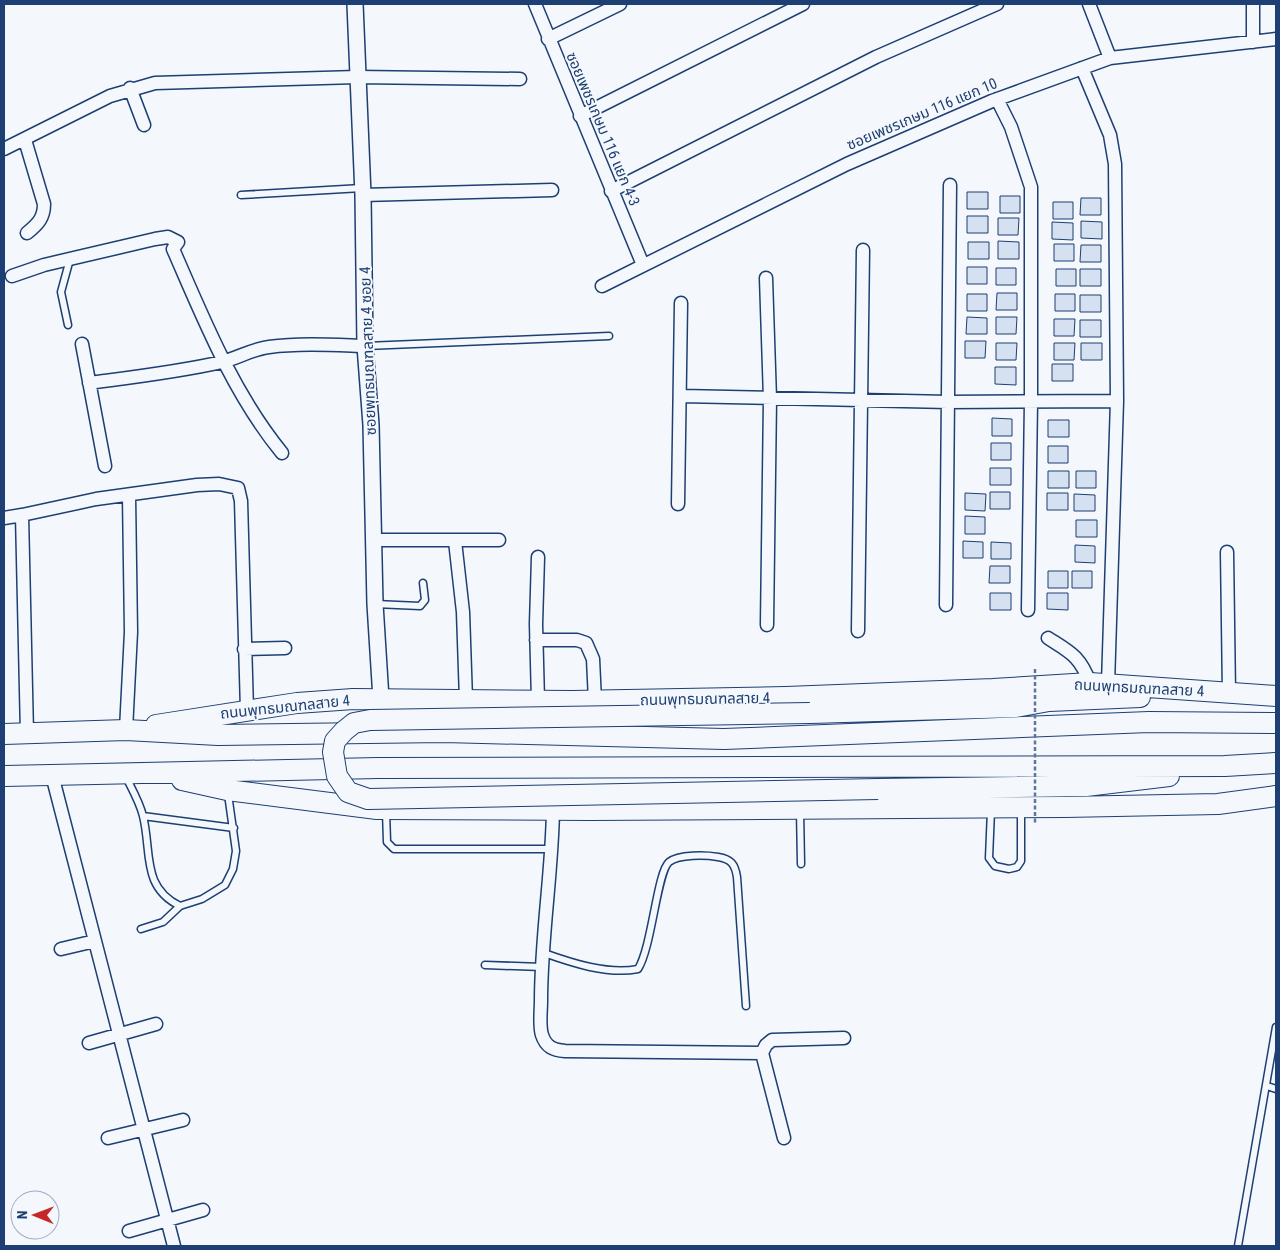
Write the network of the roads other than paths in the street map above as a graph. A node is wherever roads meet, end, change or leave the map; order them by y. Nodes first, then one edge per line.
1 (355, 4) edge
2 (535, 4) edge
3 (620, 4) edge
4 (803, 4) edge
5 (998, 4) edge
6 (1088, 4) edge
7 (1253, 4) edge
8 (548, 39) junction
9 (1276, 39) edge
10 (1253, 42) junction
11 (1110, 58) junction
12 (1082, 68) junction
13 (356, 77) junction
14 (520, 79) dead end
15 (133, 87) junction
16 (997, 99) junction
17 (580, 116) junction
18 (144, 125) dead end
19 (25, 140) junction
20 (4, 149) edge
21 (950, 185) dead end
22 (552, 190) dead end
23 (610, 190) junction
24 (363, 191) junction
25 (241, 195) dead end
26 (27, 233) dead end
27 (863, 250) dead end
28 (70, 259) junction
29 (643, 265) junction
30 (12, 276) dead end
31 (766, 278) dead end
32 (602, 286) dead end
33 (681, 303) dead end
34 (68, 325) dead end
35 (609, 336) dead end
36 (82, 344) dead end
37 (365, 346) junction
38 (224, 361) junction
39 (89, 383) junction
40 (681, 396) junction
41 (770, 399) junction
42 (860, 400) junction
43 (1031, 401) junction
44 (1117, 401) junction
45 (948, 402) junction
46 (282, 453) dead end
47 (106, 466) dead end
48 (129, 496) junction
49 (678, 504) dead end
50 (22, 515) junction
51 (4, 518) edge
52 (373, 540) junction
53 (499, 540) dead end
54 (455, 541) junction
55 (1227, 552) dead end
56 (538, 557) dead end
57 (422, 583) dead end
58 (375, 604) junction
59 (946, 605) dead end
60 (1028, 610) dead end
61 (767, 624) dead end
62 (858, 631) dead end
63 (1048, 638) dead end
64 (536, 640) junction
65 (285, 648) dead end
66 (244, 649) junction
67 (1099, 683) junction
68 (1202, 691) junction
69 (1229, 694) junction
70 (1276, 696) edge
71 (381, 699) junction
72 (466, 700) junction
73 (538, 701) junction
74 (595, 701) junction
75 (1016, 707) junction
76 (247, 710) junction
77 (1149, 722) junction
78 (1276, 723) edge
79 (131, 730) junction
80 (4, 734) edge
81 (27, 734) junction
82 (1276, 762) edge
83 (1225, 766) junction
84 (125, 774) junction
85 (154, 774) junction
86 (52, 775) junction
87 (4, 776) edge
88 (1086, 786) junction
89 (227, 790) junction
90 (1276, 795) edge
91 (991, 806) junction
92 (1021, 806) junction
93 (800, 808) junction
94 (386, 809) junction
95 (554, 810) junction
96 (143, 816) junction
97 (234, 828) junction
98 (552, 849) junction
99 (801, 864) dead end
100 (180, 906) junction
101 (141, 929) dead end
102 (95, 941) junction
103 (61, 949) dead end
104 (544, 953) junction
105 (484, 966) dead end
106 (542, 967) junction
107 (746, 1006) dead end
108 (156, 1024) dead end
109 (1276, 1027) edge
110 (119, 1034) junction
111 (844, 1038) dead end
112 (89, 1043) dead end
113 (762, 1054) junction
114 (1267, 1086) junction
115 (1276, 1089) edge
116 (183, 1120) dead end
117 (144, 1130) junction
118 (108, 1138) dead end
119 (784, 1138) dead end
120 (203, 1210) dead end
121 (167, 1220) junction
122 (129, 1231) dead end
123 (174, 1246) edge
124 (1238, 1246) edge

1 - 13 street, ซอยพุทธมณฑลสาย 4 ซอย 4
2 - 8 street, ซอยเพชรเกษม 116 แยก 4-3
3 - 8 street
4 - 17 street
5 - 23 street
6 - 11 street
7 - 10 street
8 - 17 street, ซอยเพชรเกษม 116 แยก 4-3
9 - 10 street, ซอยเพชรเกษม 116 แยก 10
10 - 11 street, ซอยเพชรเกษม 116 แยก 10
11 - 12 street, ซอยเพชรเกษม 116 แยก 10
12 - 16 street, ซอยเพชรเกษม 116 แยก 10
12 - 44 street
13 - 14 street
13 - 15 street
13 - 24 street, ซอยพุทธมณฑลสาย 4 ซอย 4
15 - 18 street
15 - 19 street
16 - 29 street, ซอยเพชรเกษม 116 แยก 10
16 - 43 street
17 - 23 street, ซอยเพชรเกษม 116 แยก 4-3
19 - 20 street
19 - 26 street
21 - 45 street
22 - 24 street
23 - 29 street, ซอยเพชรเกษม 116 แยก 4-3
24 - 25 lane
24 - 37 street, ซอยพุทธมณฑลสาย 4 ซอย 4
27 - 42 street
28 - 30 street
28 - 34 lane
28 - 38 street
29 - 32 street, ซอยเพชรเกษม 116 แยก 10
31 - 41 street
33 - 40 street
35 - 37 lane
36 - 39 street
37 - 38 street
37 - 52 street, ซอยพุทธมณฑลสาย 4 ซอย 4
38 - 39 street
38 - 46 street
39 - 47 street
40 - 41 street
40 - 49 street
41 - 42 street
41 - 61 street
42 - 45 street
42 - 62 street
43 - 44 street
43 - 45 street
43 - 60 street
44 - 67 street
45 - 59 street
48 - 50 street
48 - 66 street
48 - 79 street
50 - 51 street
50 - 81 street
52 - 54 street
52 - 58 street, ซอยพุทธมณฑลสาย 4 ซอย 4
53 - 54 street
54 - 72 street
55 - 69 street
56 - 64 street
57 - 58 lane
58 - 71 street, ซอยพุทธมณฑลสาย 4 ซอย 4
63 - 67 street
64 - 73 street
64 - 74 street
65 - 66 street
66 - 76 street
67 - 68 main road, ถนนพุทธมณฑลสาย 4
67 - 74 main road, ถนนพุทธมณฑลสาย 4
68 - 69 main road, ถนนพุทธมณฑลสาย 4
68 - 75 main road
69 - 70 main road, ถนนพุทธมณฑลสาย 4
71 - 72 main road, ถนนพุทธมณฑลสาย 4
71 - 76 main road, ถนนพุทธมณฑลสาย 4
72 - 73 main road, ถนนพุทธมณฑลสาย 4
73 - 74 main road, ถนนพุทธมณฑลสาย 4
75 - 77 main road
75 - 88 main road, bridge
76 - 79 main road, ถนนพุทธมณฑลสาย 4
77 - 78 main road, ถนนพุทธมณฑลสาย 4
77 - 79 main road, ถนนพุทธมณฑลสาย 4
79 - 81 main road, ถนนพุทธมณฑลสาย 4
80 - 81 main road, ถนนพุทธมณฑลสาย 4
82 - 83 main road
83 - 85 main road
83 - 88 main road
84 - 85 main road
84 - 86 main road
84 - 96 lane
85 - 89 main road
86 - 87 main road
86 - 102 street
88 - 90 main road
89 - 94 main road
89 - 97 lane
90 - 92 main road
91 - 92 main road
91 - 92 lane
91 - 93 main road
93 - 95 main road
93 - 99 lane
94 - 95 main road
94 - 98 lane
95 - 98 street
96 - 97 lane
96 - 100 lane
97 - 100 lane
98 - 104 street
100 - 101 lane
102 - 103 street
102 - 110 street
104 - 106 street
104 - 107 lane
105 - 106 lane
106 - 113 street
108 - 110 street
109 - 114 lane
110 - 112 street
110 - 117 street
111 - 113 street
113 - 119 street
114 - 115 lane
114 - 124 lane
116 - 117 street
117 - 118 street
117 - 121 street
120 - 121 street
121 - 122 street
121 - 123 street

